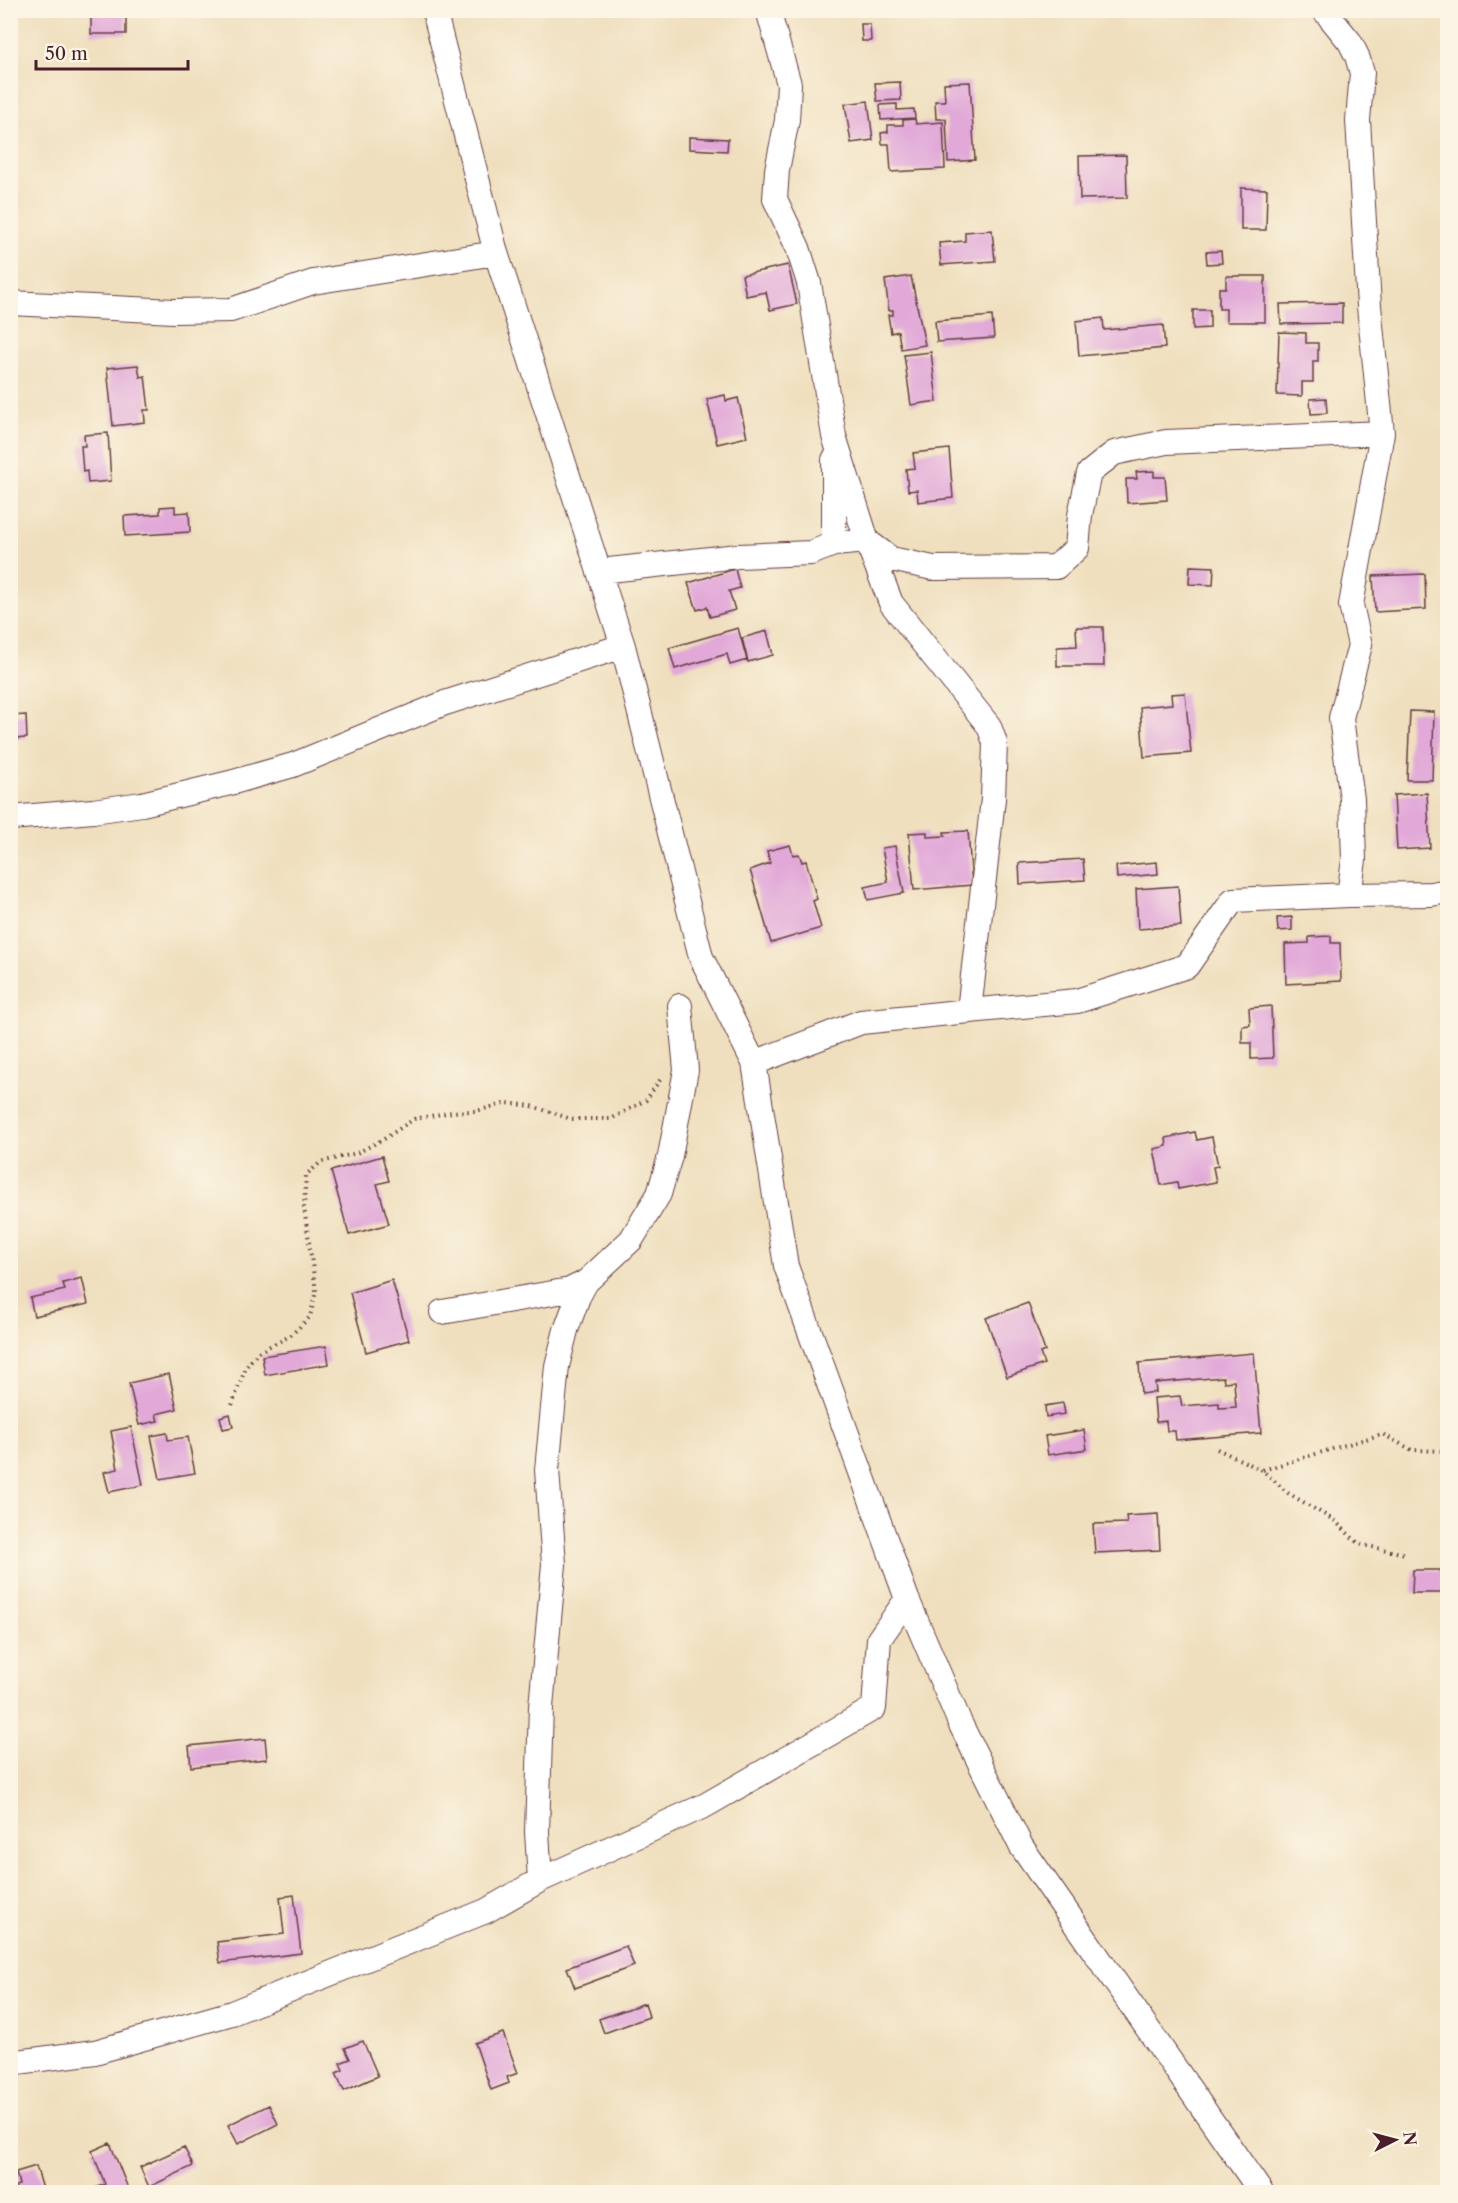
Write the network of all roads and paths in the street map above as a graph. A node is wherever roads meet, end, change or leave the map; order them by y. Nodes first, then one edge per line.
1 (434, 10) edge
2 (768, 10) edge
3 (1324, 10) edge
4 (495, 253) junction
5 (10, 303) edge
6 (1382, 433) junction
7 (834, 436) junction
8 (867, 541) junction
9 (834, 544) junction
10 (600, 572) junction
11 (623, 646) junction
12 (10, 819) edge
13 (1448, 891) edge
14 (1349, 894) junction
15 (680, 1006) dead end
16 (969, 1011) junction
17 (754, 1063) junction
18 (664, 1067) dead end
19 (586, 1282) junction
20 (442, 1312) dead end
21 (232, 1405) dead end
22 (1217, 1449) dead end
23 (1448, 1451) edge
24 (1262, 1470) junction
25 (1405, 1554) dead end
26 (907, 1599) junction
27 (540, 1880) junction
28 (10, 2063) edge
29 (1262, 2193) edge

1 - 4 street
2 - 7 street
3 - 6 street
4 - 5 street
4 - 10 street
6 - 8 street
6 - 14 street
7 - 8 street
7 - 9 street
8 - 9 street
8 - 16 street
9 - 10 street
10 - 11 street
11 - 12 street
11 - 17 street
13 - 14 street
14 - 16 street
15 - 19 street
16 - 17 street
17 - 26 street
18 - 21 path
19 - 20 street
19 - 27 street
22 - 24 path
23 - 24 path
24 - 25 path
26 - 27 street
26 - 29 street
27 - 28 street

